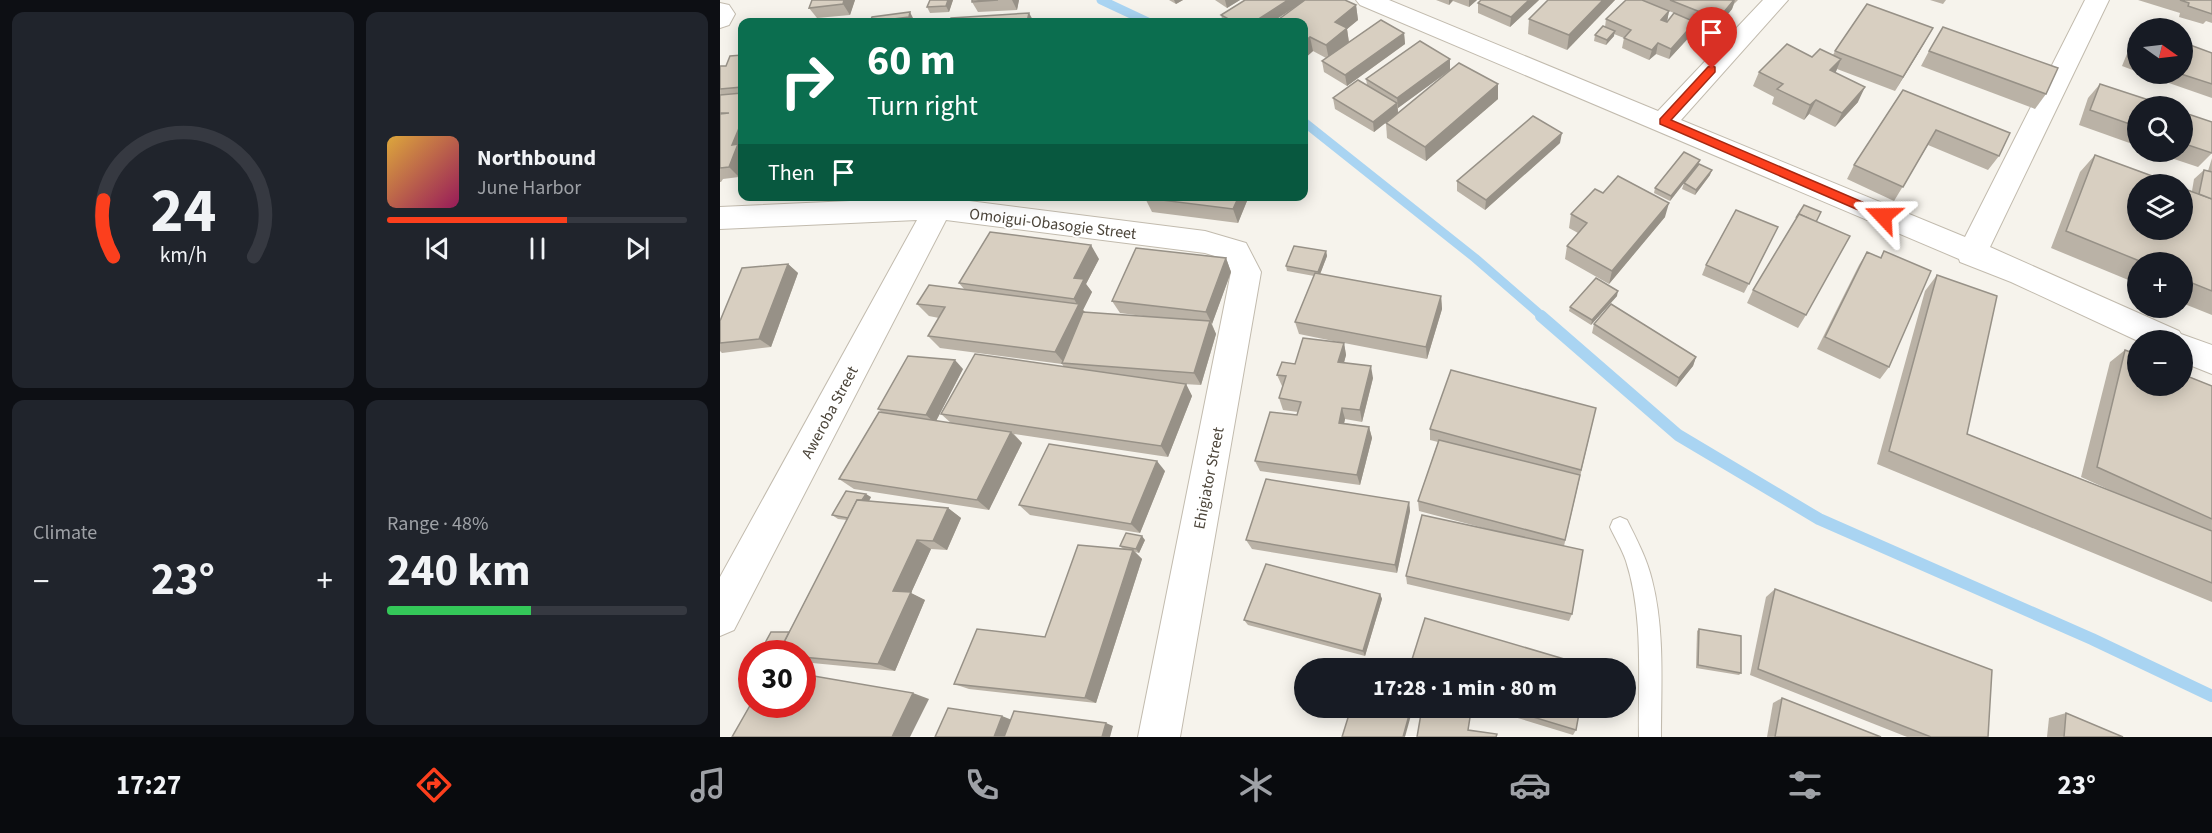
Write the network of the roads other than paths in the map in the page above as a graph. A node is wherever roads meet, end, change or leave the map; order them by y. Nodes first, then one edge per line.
1 (1368, 0) edge
2 (1776, 0) edge
3 (2097, 0) edge
4 (720, 10) edge
5 (720, 20) edge
6 (1664, 121) junction
7 (938, 208) junction
8 (720, 218) edge
9 (1205, 242) joint
10 (1971, 254) junction
11 (2146, 330) edge
12 (2193, 352) edge
13 (2212, 360) edge
14 (1620, 527) dead end
15 (720, 616) edge
16 (1159, 737) edge
17 (1650, 737) edge

1 - 6 street
2 - 6 street
3 - 10 street
4 - 5 street
6 - 10 street
7 - 8 street, Omoigui-Obasogie Street
7 - 9 street, Omoigui-Obasogie Street
7 - 15 street, Aweroba Street
9 - 16 street, Ehigiator Street
10 - 11 street
12 - 13 street
14 - 17 lane

